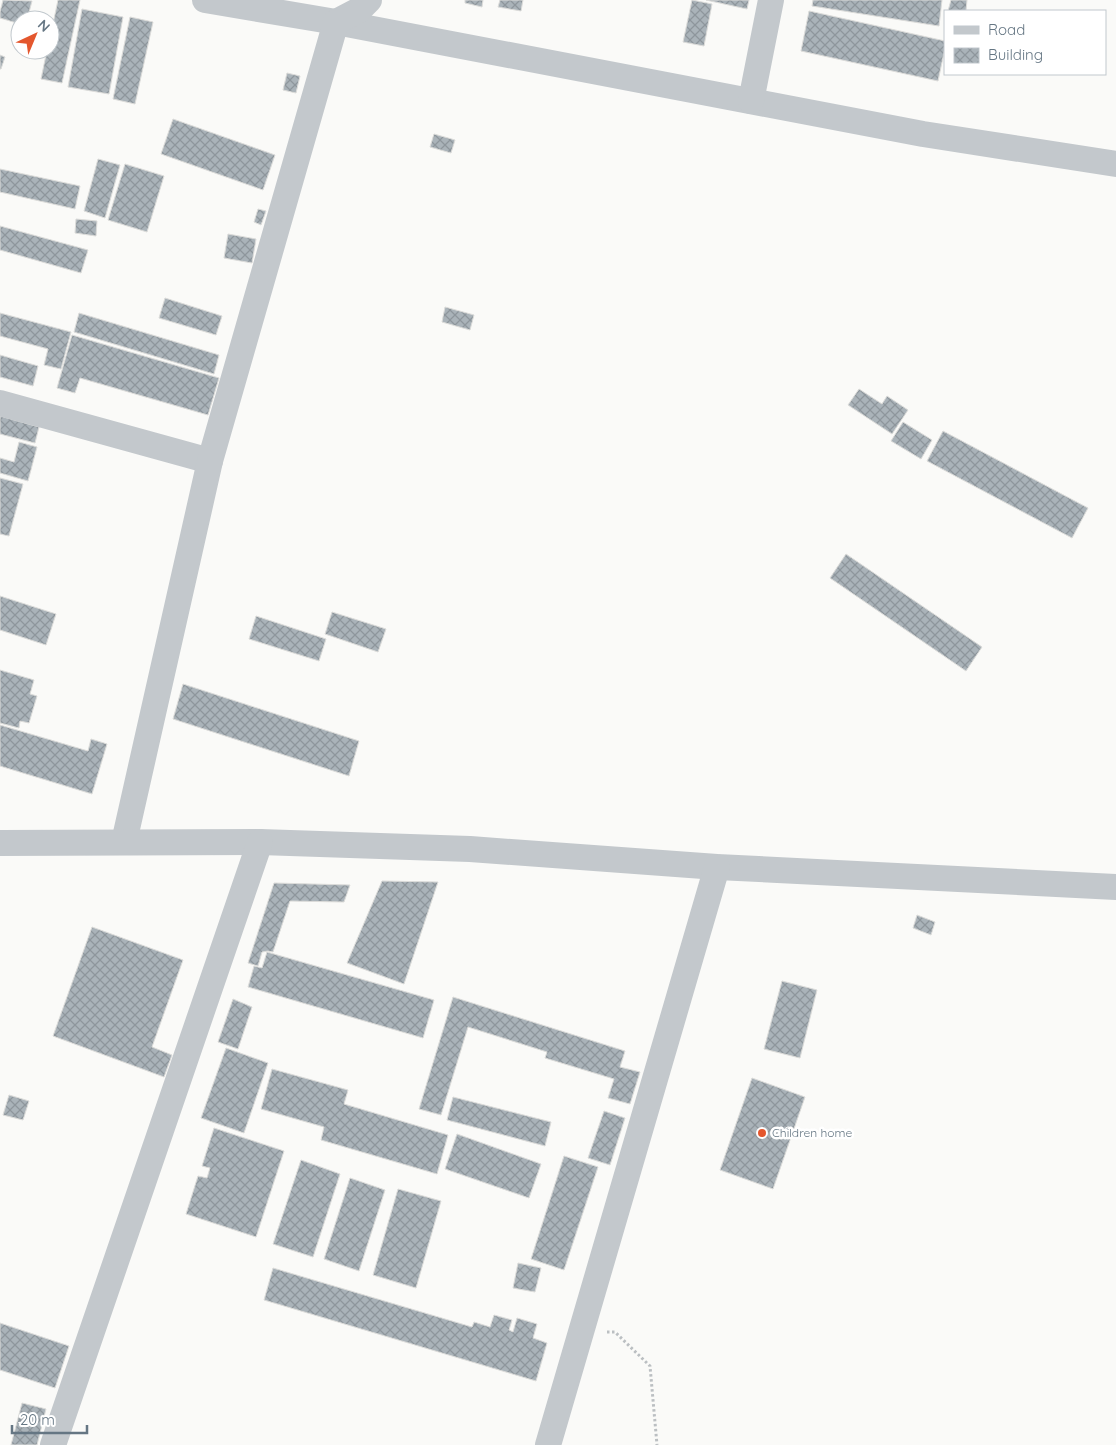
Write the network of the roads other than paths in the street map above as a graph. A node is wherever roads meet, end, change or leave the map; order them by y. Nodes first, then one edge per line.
1 (205, 0) edge
2 (369, 0) edge
3 (771, 0) edge
4 (336, 22) junction
5 (750, 101) junction
6 (1116, 164) edge
7 (0, 403) edge
8 (210, 461) junction
9 (124, 842) junction
10 (260, 842) junction
11 (0, 843) edge
12 (717, 867) junction
13 (1116, 887) edge
14 (53, 1445) edge
15 (548, 1445) edge

1 - 4 street
2 - 4 street
3 - 5 street
4 - 5 street
4 - 8 street
5 - 6 street
7 - 8 street
8 - 9 street
9 - 10 street
9 - 11 street
10 - 12 street
10 - 14 street
12 - 13 street
12 - 15 street

